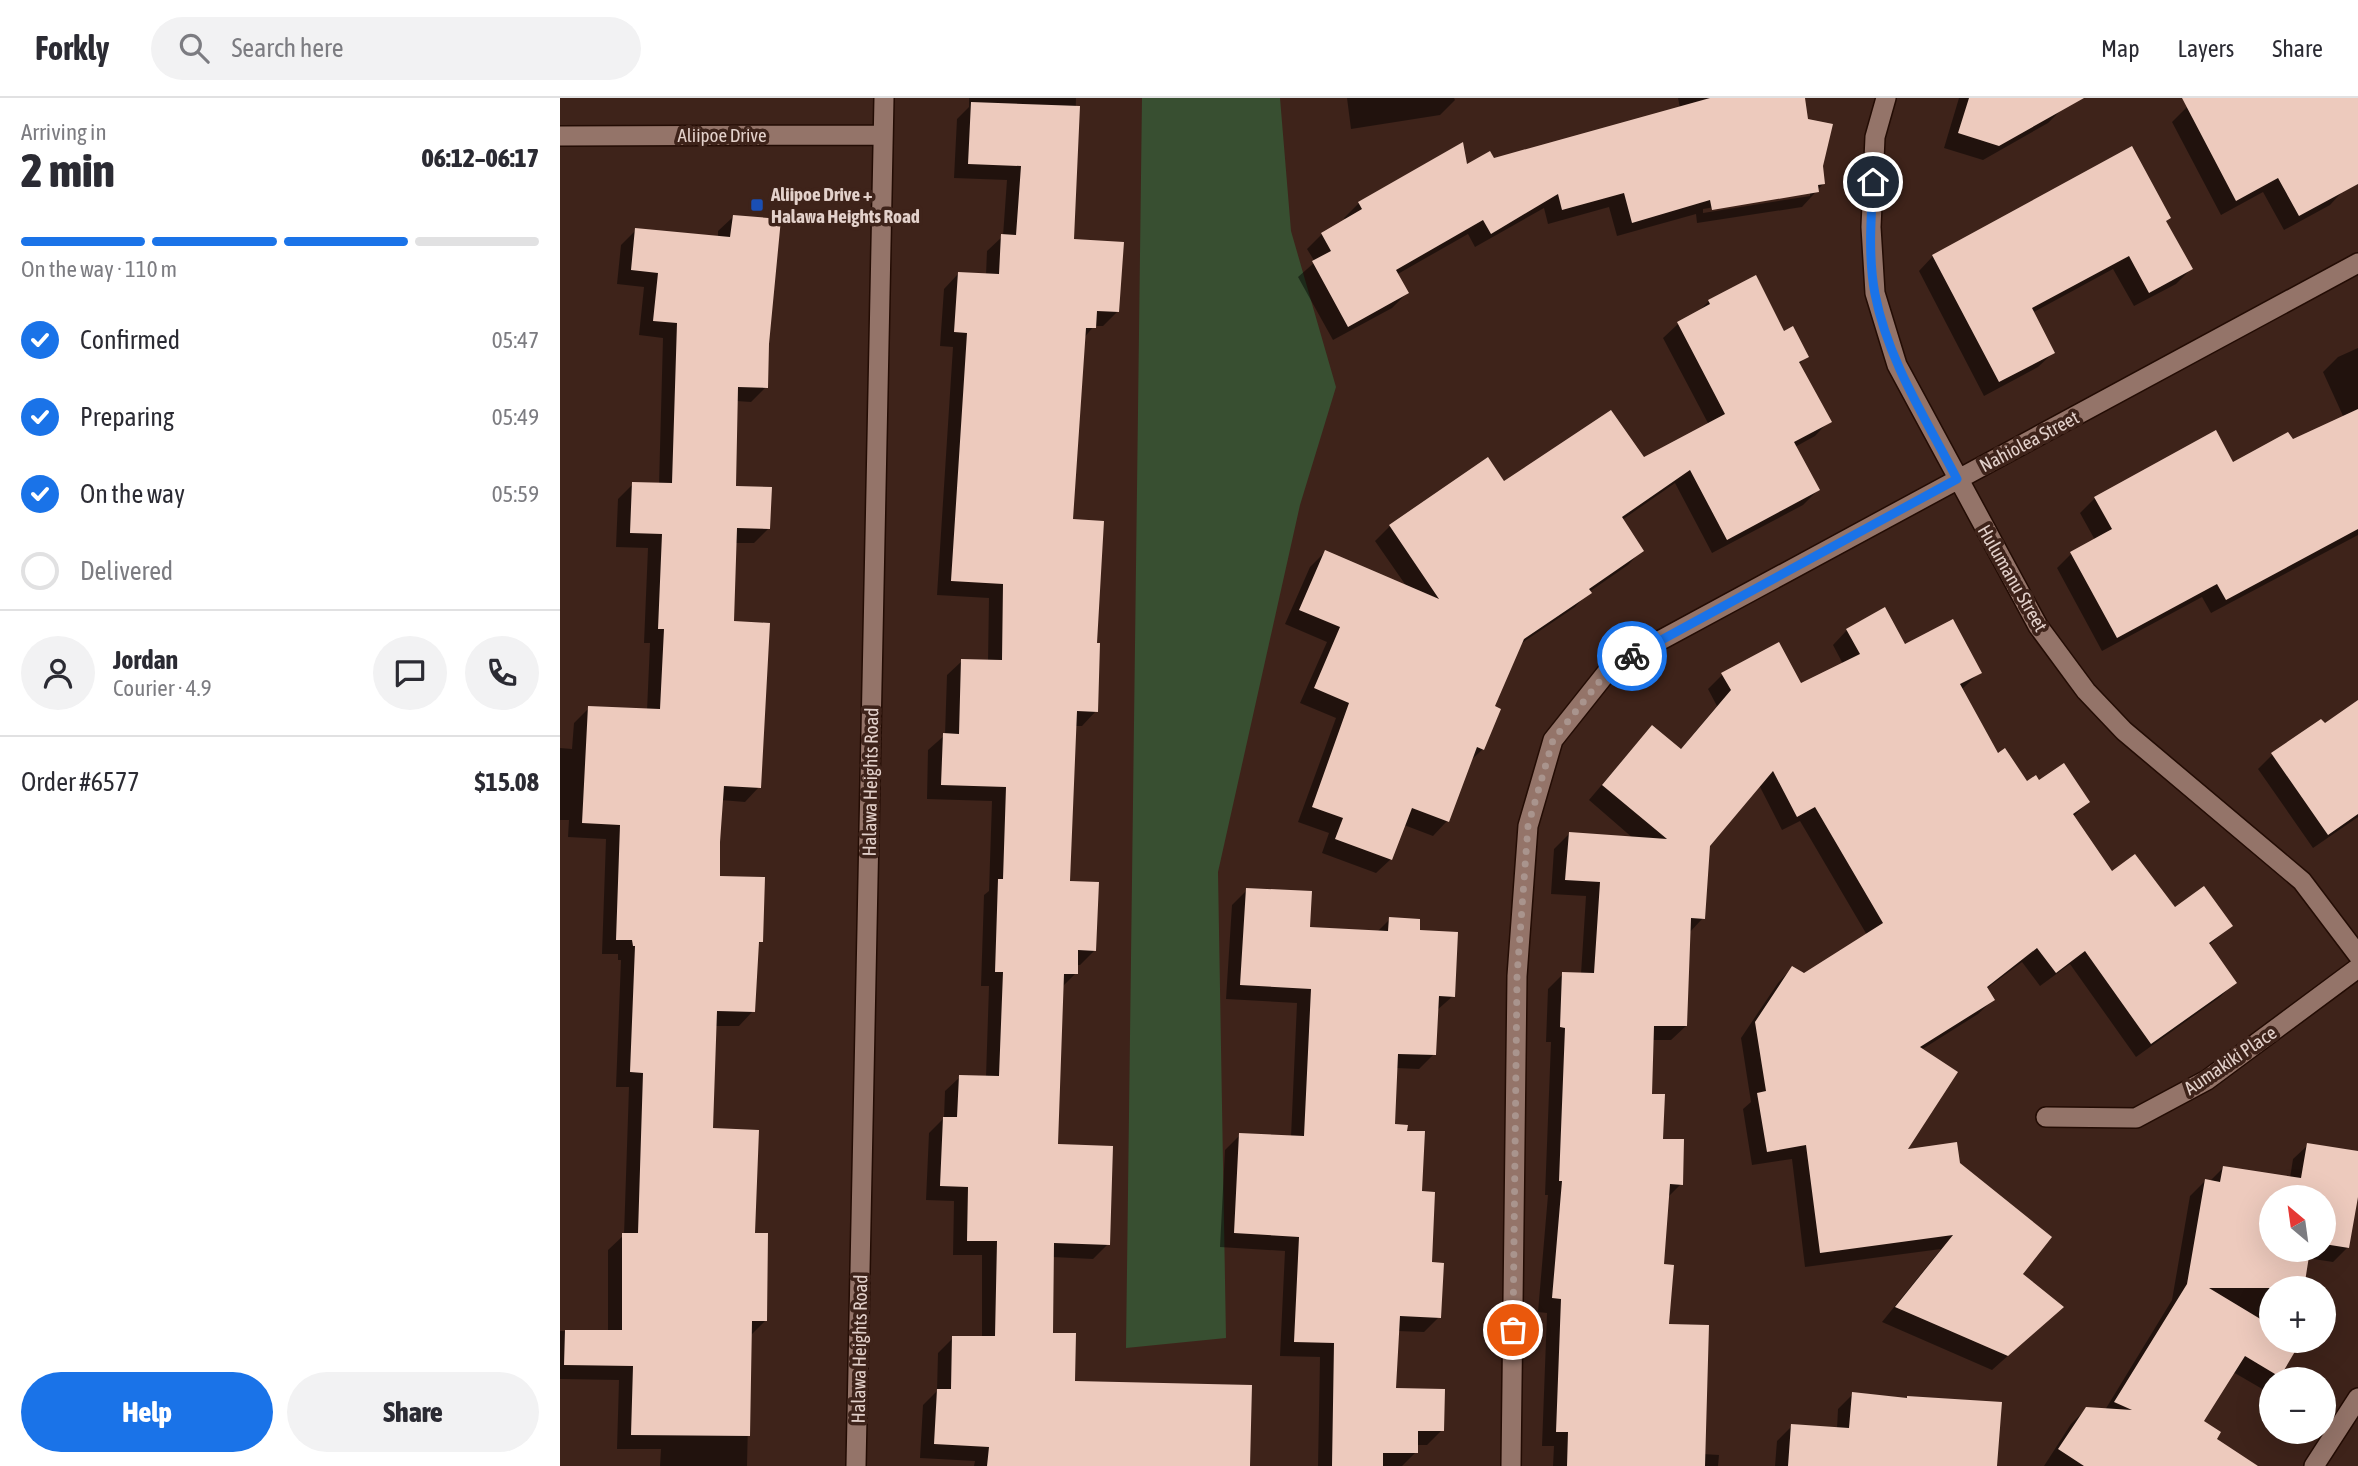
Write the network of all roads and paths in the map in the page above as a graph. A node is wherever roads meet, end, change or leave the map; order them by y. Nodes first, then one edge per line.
1 (884, 98) edge
2 (1886, 98) edge
3 (883, 135) junction
4 (560, 136) edge
5 (2358, 263) edge
6 (1957, 479) junction
7 (2358, 955) edge
8 (2358, 968) edge
9 (2046, 1117) dead end
10 (2358, 1398) edge
11 (856, 1466) edge
12 (1511, 1466) edge
13 (2314, 1466) edge

1 - 3 street, Halawa Heights Road
2 - 6 street, Hulumanu Street
3 - 4 street, Aliipoe Drive
3 - 11 street, Halawa Heights Road
5 - 6 street, Nahiolea Street
6 - 7 street, Hulumanu Street
6 - 12 street, Nahiolea Street
8 - 9 street, Aumakiki Place
10 - 13 street

